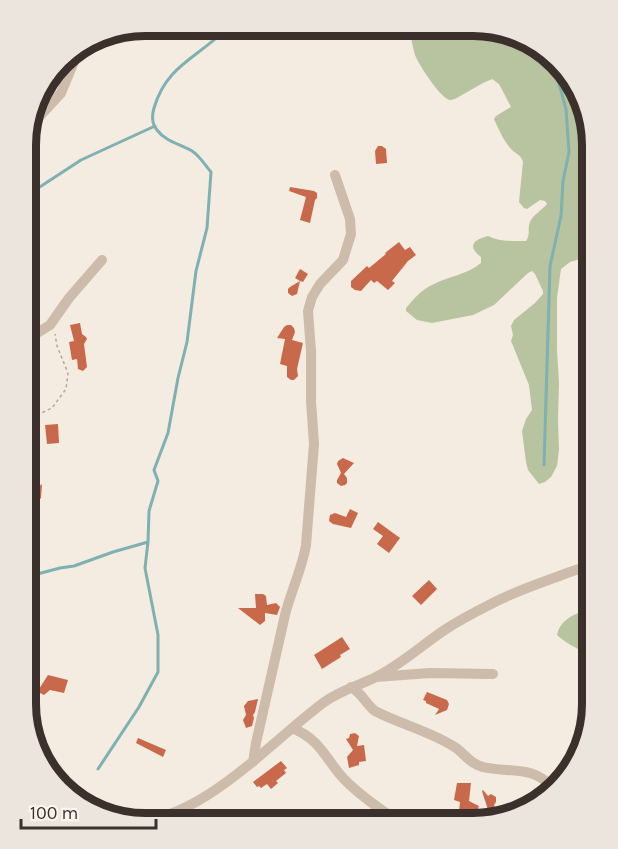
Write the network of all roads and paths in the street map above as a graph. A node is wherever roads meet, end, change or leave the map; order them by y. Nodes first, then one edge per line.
1 (74, 63) edge
2 (40, 115) edge
3 (335, 175) dead end
4 (102, 260) dead end
5 (52, 321) junction
6 (36, 334) edge
7 (36, 415) edge
8 (582, 569) edge
9 (493, 674) dead end
10 (375, 678) junction
11 (351, 687) junction
12 (292, 728) junction
13 (253, 762) junction
14 (548, 783) edge
15 (172, 813) edge
16 (386, 813) edge

1 - 2 street
3 - 13 street
4 - 5 street
5 - 6 street
5 - 7 path
8 - 10 street
9 - 10 street
10 - 11 street
11 - 12 street
11 - 14 street
12 - 13 street
12 - 16 street
13 - 15 street

